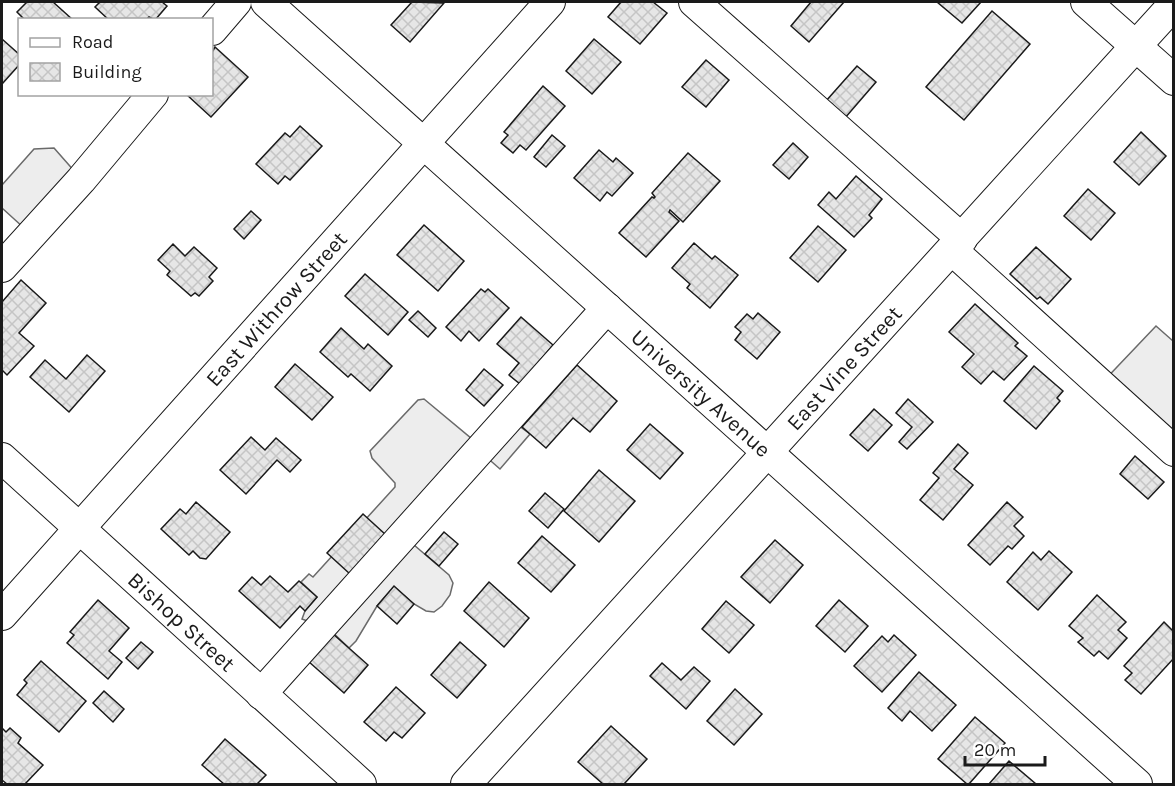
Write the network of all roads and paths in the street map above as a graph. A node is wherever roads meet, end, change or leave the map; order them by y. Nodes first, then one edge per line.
1 (236, 2) edge
2 (266, 2) edge
3 (550, 2) edge
4 (694, 2) edge
5 (1086, 2) edge
6 (1173, 4) edge
7 (213, 29) edge
8 (1136, 46) junction
9 (1173, 80) edge
10 (151, 96) edge
11 (424, 143) junction
12 (957, 244) junction
13 (2, 267) edge
14 (607, 308) junction
15 (1173, 451) edge
16 (767, 452) junction
17 (2, 458) edge
18 (79, 529) junction
19 (2, 615) edge
20 (261, 694) junction
21 (361, 784) edge
22 (466, 784) edge
23 (1137, 784) edge

1 - 7 street
2 - 11 street, University Avenue
3 - 11 street, East Withrow Street
4 - 12 street
5 - 8 street
6 - 8 street, East Vine Street
8 - 9 street
8 - 12 street, East Vine Street
10 - 13 street
11 - 14 street, University Avenue
11 - 18 street, East Withrow Street
12 - 15 street
12 - 16 street, East Vine Street
14 - 16 street, University Avenue
14 - 20 street
16 - 22 street, East Vine Street
16 - 23 street, University Avenue
17 - 18 street, Bishop Street
18 - 19 street, East Withrow Street
18 - 20 street, Bishop Street
20 - 21 street, Bishop Street

